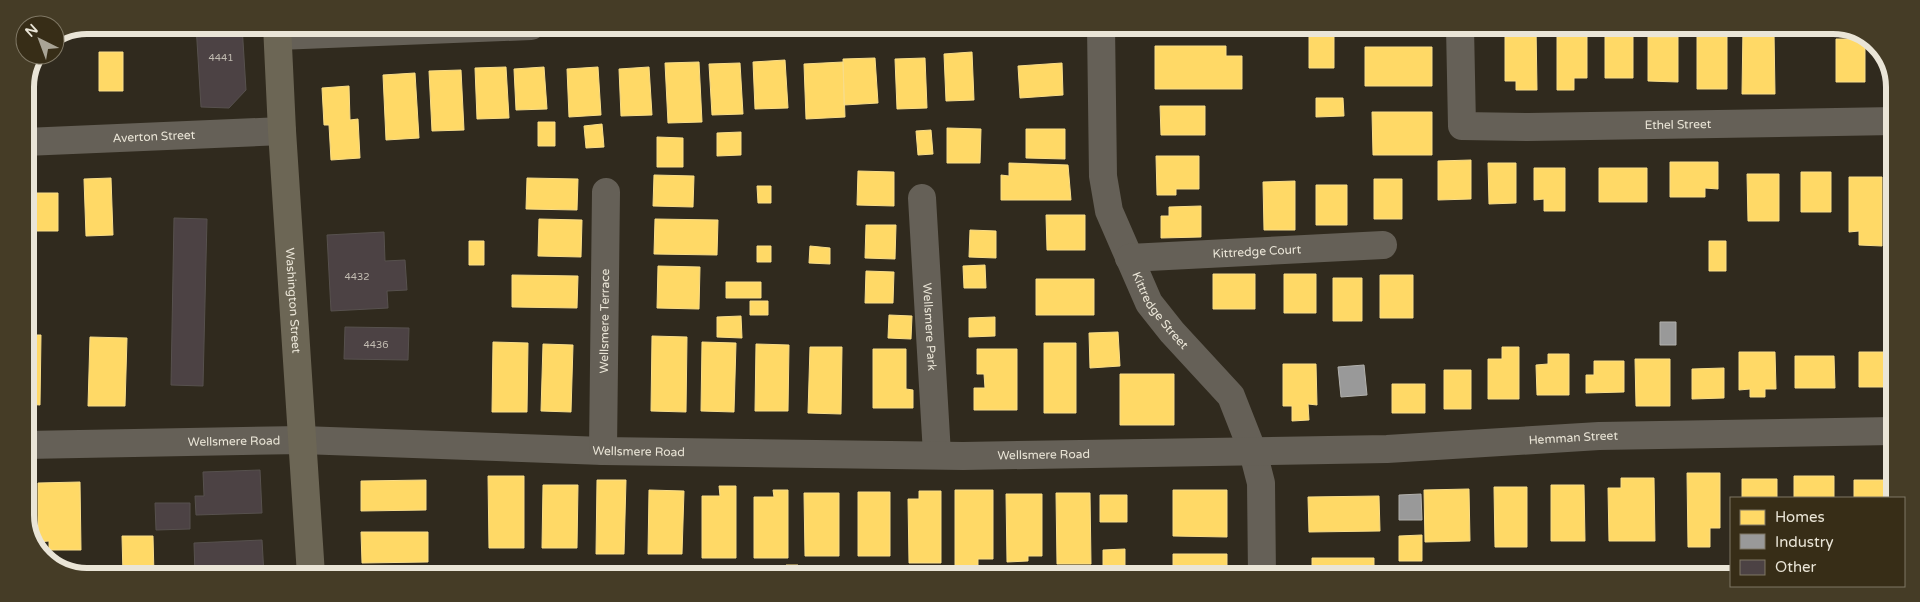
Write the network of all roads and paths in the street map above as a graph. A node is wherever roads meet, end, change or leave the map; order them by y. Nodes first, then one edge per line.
1 (277, 34) edge
2 (1101, 34) edge
3 (1460, 34) edge
4 (1886, 121) edge
5 (282, 131) junction
6 (34, 142) edge
7 (606, 192) dead end
8 (922, 198) dead end
9 (1383, 245) dead end
10 (1129, 258) junction
11 (1886, 431) edge
12 (302, 440) junction
13 (34, 445) edge
14 (602, 451) junction
15 (1253, 452) junction
16 (937, 454) junction
17 (311, 568) edge
18 (1262, 568) edge

1 - 5 main road, Washington Street
2 - 10 street, Kittredge Street
3 - 4 street, Ethel Street
5 - 6 street, Averton Street
5 - 12 main road, Washington Street
7 - 14 street, Wellsmere Terrace
8 - 16 street, Wellsmere Park
9 - 10 street, Kittredge Court
10 - 15 street, Kittredge Street
11 - 15 street, Hemman Street
12 - 13 street, Wellsmere Road
12 - 14 street, Wellsmere Road
12 - 17 main road, Washington Street
14 - 16 street, Wellsmere Road
15 - 16 street, Wellsmere Road
15 - 18 street, Kittredge Street

